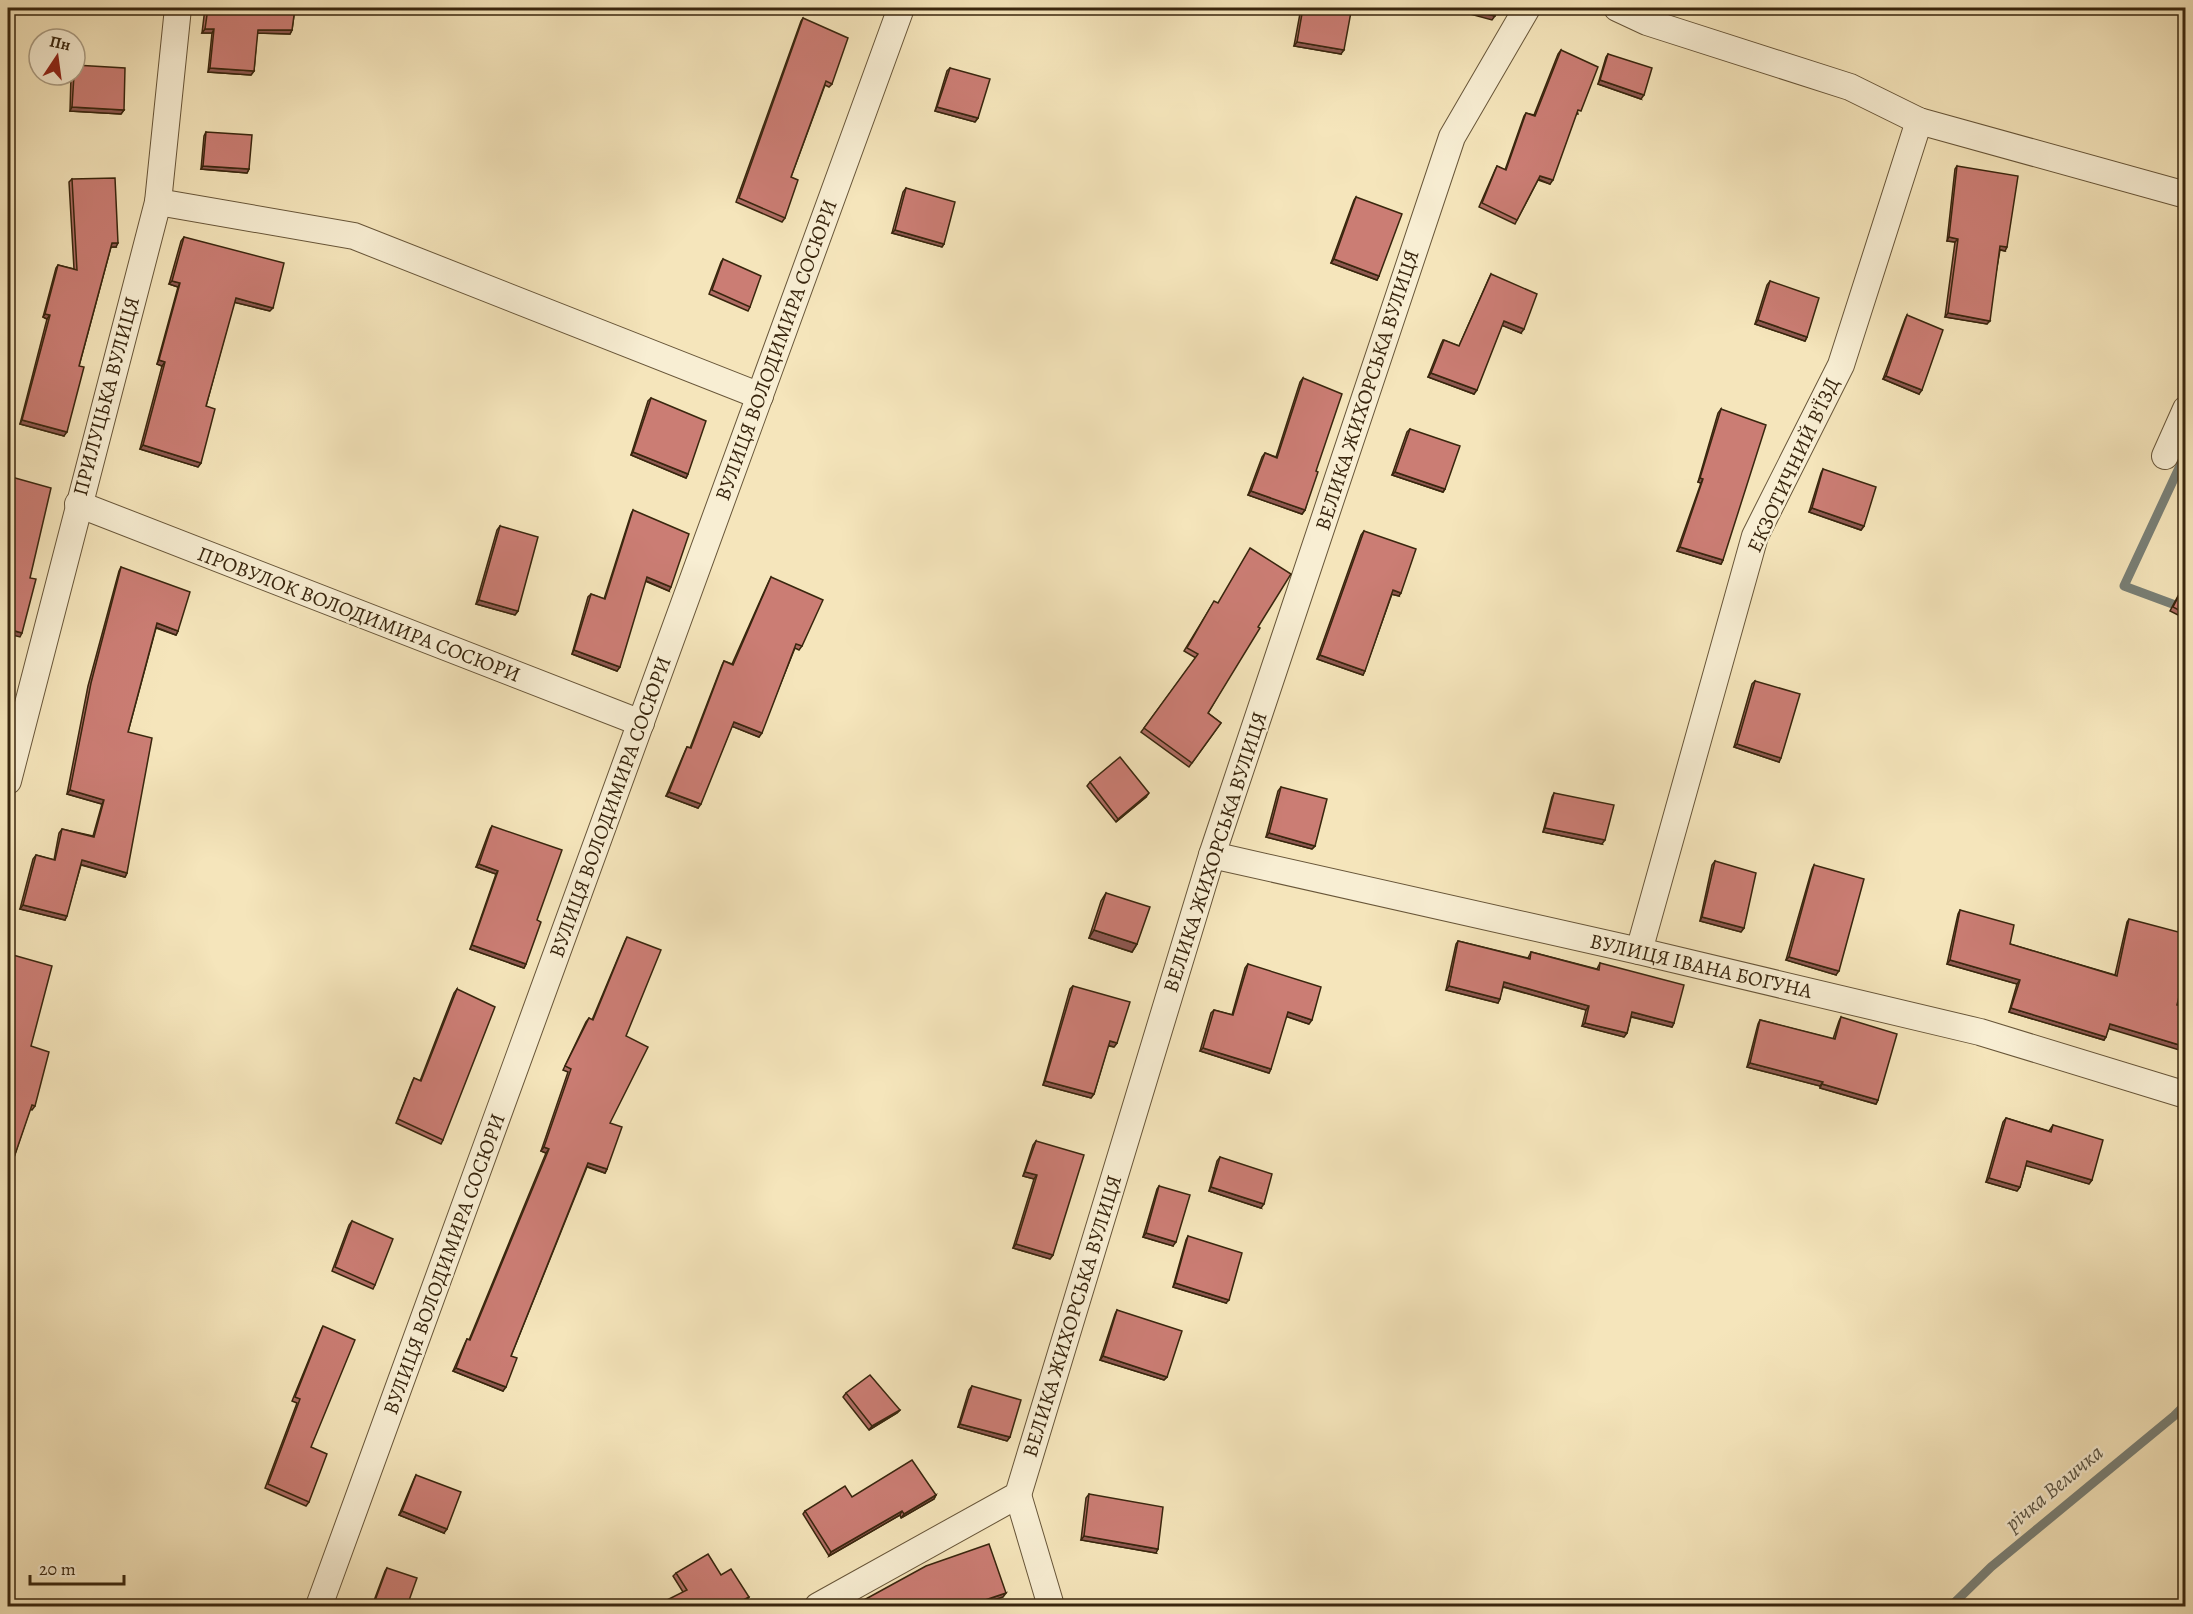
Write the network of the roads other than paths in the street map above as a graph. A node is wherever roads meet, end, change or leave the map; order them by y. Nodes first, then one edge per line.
1 (178, 8) edge
2 (901, 8) edge
3 (1527, 8) edge
4 (1617, 8) edge
5 (1918, 121) junction
6 (2186, 195) edge
7 (158, 202) junction
8 (760, 396) junction
9 (2186, 409) edge
10 (2165, 456) dead end
11 (78, 504) junction
12 (641, 723) junction
13 (8, 781) edge
14 (1212, 855) junction
15 (1639, 951) junction
16 (2186, 1095) edge
17 (1018, 1495) junction
18 (319, 1606) edge
19 (818, 1606) edge
20 (1051, 1606) edge

1 - 7 street, ПРИЛУЦЬКА ВУЛИЦЯ
2 - 8 street, ВУЛИЦЯ ВОЛОДИМИРА СОСЮРИ
3 - 14 street, ВЕЛИКА ЖИХОРСЬКА ВУЛИЦЯ
4 - 5 street
5 - 6 street
5 - 15 street, ЕКЗОТИЧНИЙ В'ЇЗД
7 - 8 street
7 - 11 street, ПРИЛУЦЬКА ВУЛИЦЯ
8 - 12 street, ВУЛИЦЯ ВОЛОДИМИРА СОСЮРИ
9 - 10 street
11 - 12 street, ПРОВУЛОК ВОЛОДИМИРА СОСЮРИ
11 - 13 street, ПРИЛУЦЬКА ВУЛИЦЯ
12 - 18 street, ВУЛИЦЯ ВОЛОДИМИРА СОСЮРИ
14 - 15 street, ВУЛИЦЯ ІВАНА БОГУНА
14 - 17 street, ВЕЛИКА ЖИХОРСЬКА ВУЛИЦЯ
15 - 16 street, ВУЛИЦЯ ІВАНА БОГУНА
17 - 19 street
17 - 20 street

